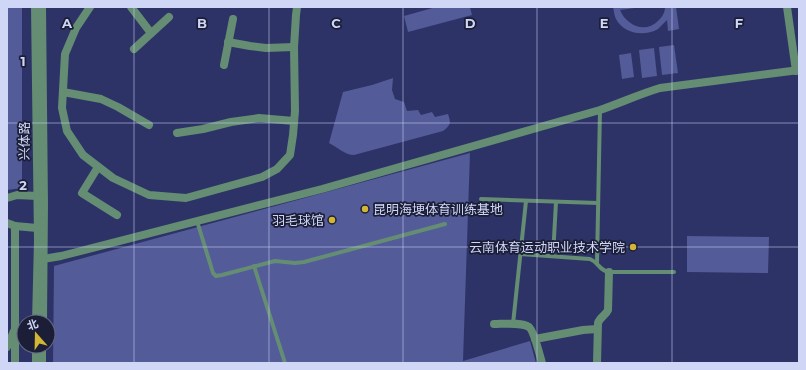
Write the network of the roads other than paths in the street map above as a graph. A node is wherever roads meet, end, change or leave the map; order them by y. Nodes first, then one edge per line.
1 (35, 7) edge
2 (42, 7) edge
3 (90, 7) edge
4 (132, 7) edge
5 (297, 7) edge
6 (787, 7) edge
7 (169, 17) dead end
8 (233, 19) dead end
9 (151, 33) junction
10 (228, 42) junction
11 (294, 47) junction
12 (134, 49) dead end
13 (224, 65) dead end
14 (798, 71) edge
15 (63, 92) junction
16 (600, 110) junction
17 (294, 121) junction
18 (150, 125) dead end
19 (177, 133) dead end
20 (98, 167) junction
21 (37, 196) junction
22 (7, 198) edge
23 (481, 199) dead end
24 (526, 201) junction
25 (556, 202) junction
26 (598, 203) junction
27 (117, 215) dead end
28 (198, 221) junction
29 (11, 224) edge
30 (445, 224) dead end
31 (37, 228) junction
32 (520, 254) junction
33 (553, 256) junction
34 (40, 259) junction
35 (597, 263) junction
36 (254, 266) junction
37 (609, 272) junction
38 (674, 272) dead end
39 (37, 314) edge
40 (42, 314) edge
41 (494, 324) dead end
42 (513, 324) junction
43 (15, 329) junction
44 (597, 329) junction
45 (535, 339) junction
46 (7, 347) edge
47 (15, 363) edge
48 (285, 363) edge
49 (542, 363) edge
50 (597, 363) edge

1 - 21 street, 兴体路
2 - 34 street, 兴体路
3 - 15 street
4 - 9 street
5 - 11 street
6 - 14 street
7 - 9 street
8 - 10 street
9 - 12 street
10 - 11 street
10 - 13 street
11 - 17 street
14 - 16 street
15 - 18 street
15 - 20 street
16 - 26 lane
16 - 28 street
17 - 19 street
17 - 20 street
20 - 27 street
21 - 22 street
21 - 31 street, 兴体路
23 - 24 lane
24 - 25 lane
24 - 32 lane
25 - 26 lane
25 - 33 lane
26 - 35 lane
28 - 34 street
28 - 36 lane
29 - 31 street
29 - 43 street
30 - 36 lane
31 - 34 street, 兴体路
32 - 33 lane
32 - 42 lane
33 - 35 lane
34 - 39 street, 兴体路
34 - 40 street, 兴体路
35 - 37 lane
36 - 48 lane
37 - 38 lane
37 - 44 street
41 - 42 street
42 - 45 street
43 - 46 street
43 - 47 street
44 - 45 street
44 - 50 street
45 - 49 street

